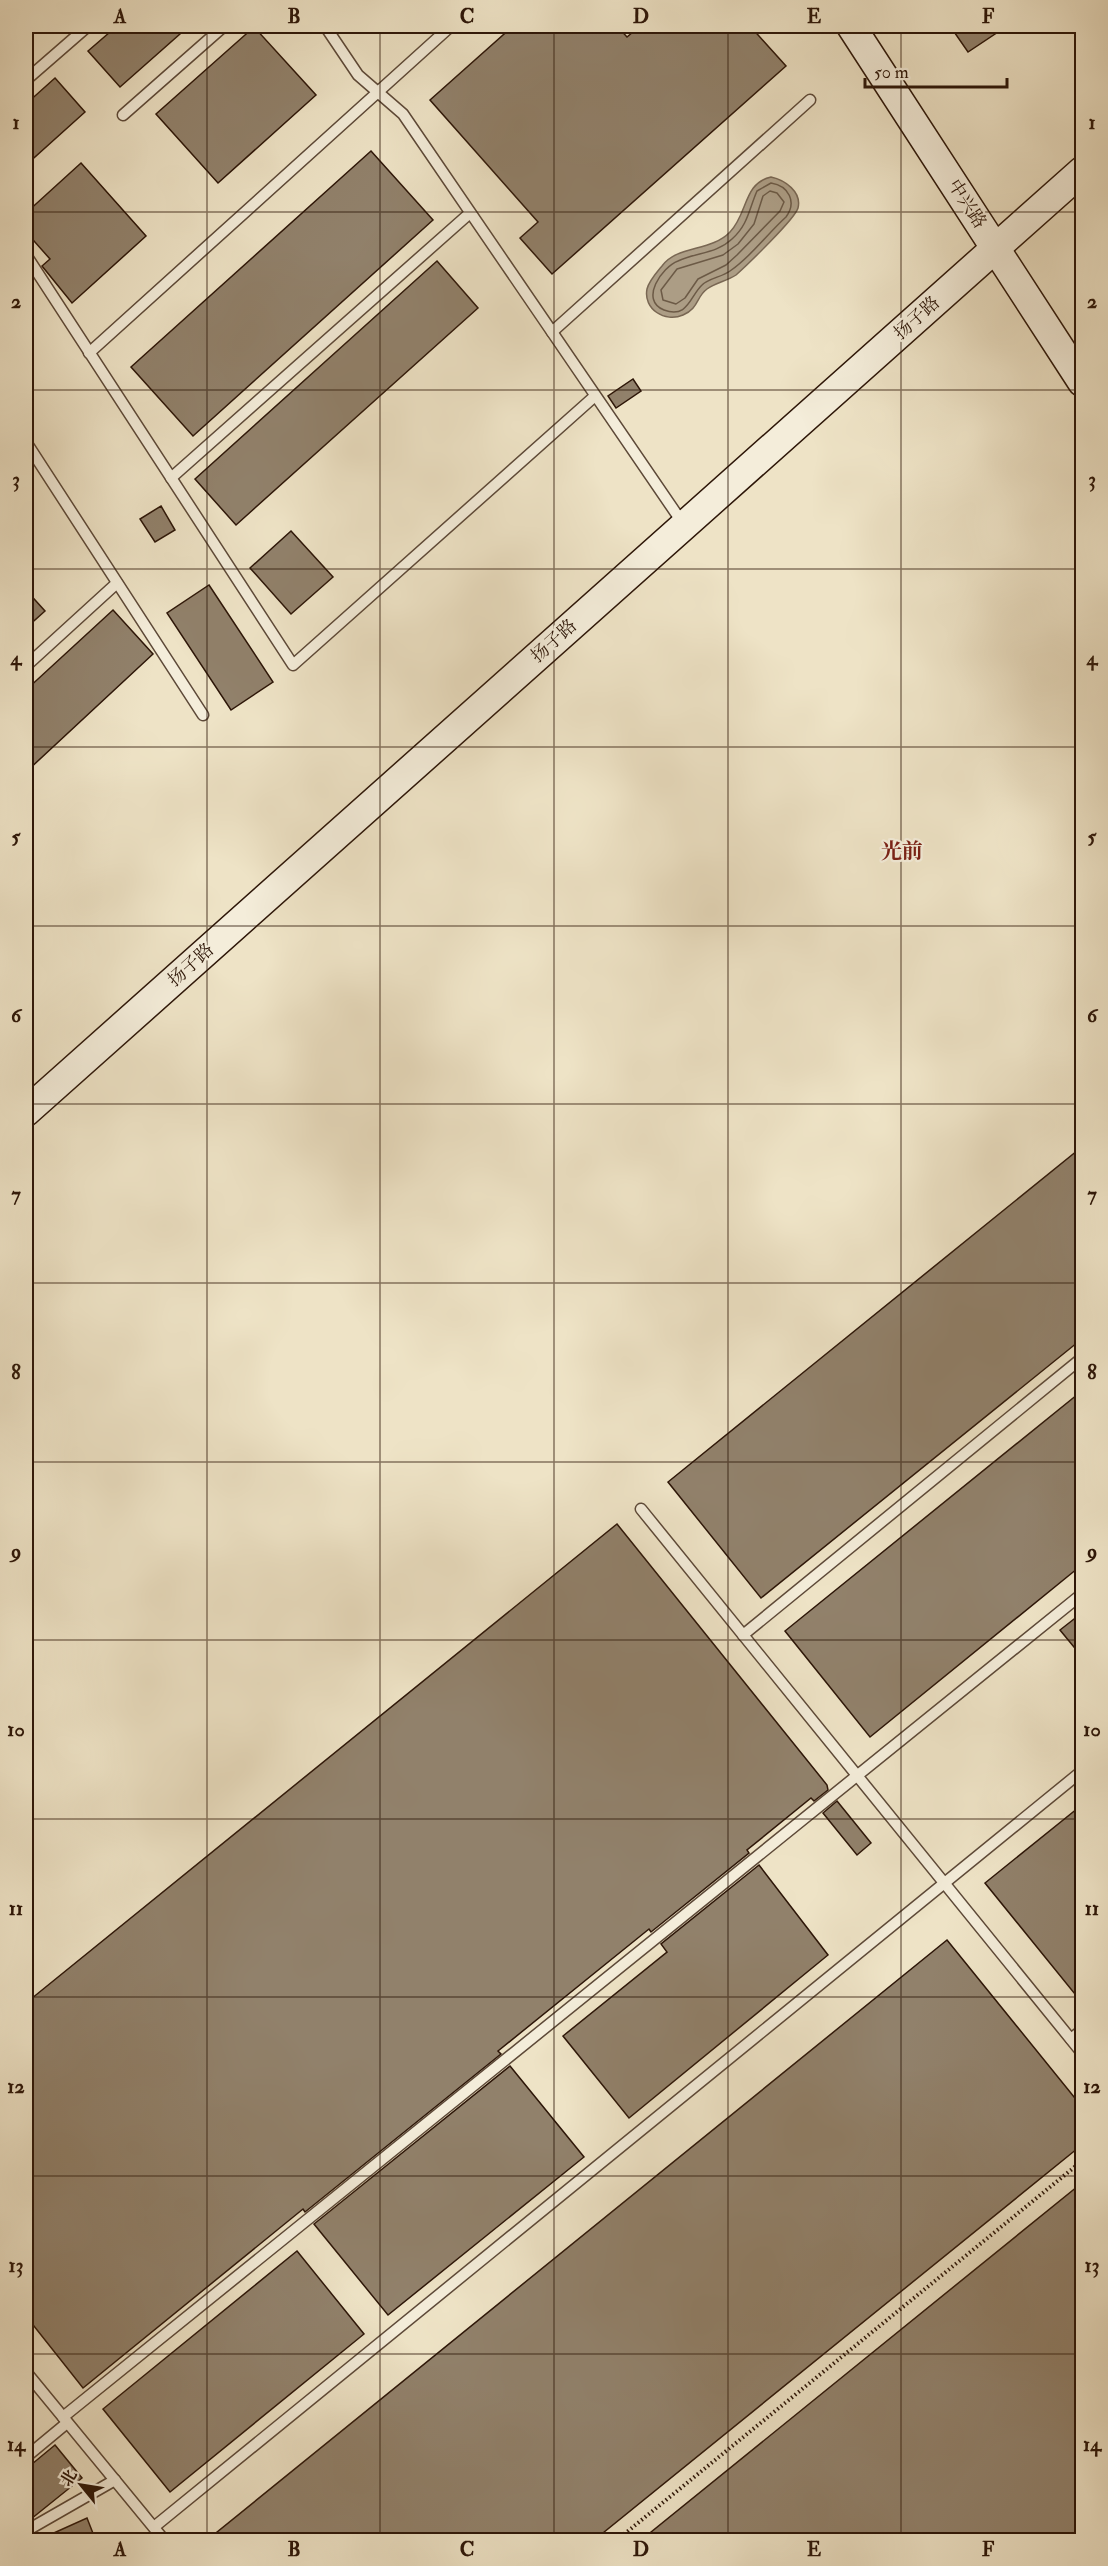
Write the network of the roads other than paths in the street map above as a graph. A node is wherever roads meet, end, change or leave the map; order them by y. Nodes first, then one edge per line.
1 (88, 26) edge
2 (224, 26) edge
3 (325, 26) edge
4 (451, 26) edge
5 (851, 26) edge
6 (26, 80) edge
7 (378, 92) junction
8 (810, 100) dead end
9 (123, 115) dead end
10 (1083, 171) edge
11 (470, 213) junction
12 (996, 248) junction
13 (26, 255) edge
14 (552, 332) junction
15 (89, 353) junction
16 (1083, 382) edge
17 (595, 396) junction
18 (26, 442) edge
19 (171, 478) junction
20 (684, 526) junction
21 (117, 583) junction
22 (26, 666) edge
23 (203, 715) dead end
24 (26, 1112) edge
25 (1083, 1358) edge
26 (641, 1509) dead end
27 (1083, 1594) edge
28 (743, 1635) junction
29 (1083, 1771) edge
30 (857, 1776) junction
31 (945, 1883) junction
32 (1083, 2030) edge
33 (1071, 2039) junction
34 (1083, 2053) edge
35 (26, 2372) edge
36 (65, 2420) junction
37 (26, 2457) edge
38 (115, 2480) junction
39 (154, 2527) junction
40 (26, 2531) edge
41 (164, 2541) edge

1 - 6 lane
2 - 9 lane
3 - 7 lane
4 - 7 lane
5 - 12 street, 中兴路
7 - 11 lane
7 - 15 lane
8 - 14 lane
10 - 12 street, 扬子路
11 - 14 lane
11 - 19 lane
12 - 16 street, 中兴路
12 - 20 street, 扬子路
13 - 15 lane
14 - 17 lane
15 - 19 lane
17 - 19 lane
17 - 20 lane
18 - 21 lane
20 - 24 street, 扬子路
21 - 22 lane
21 - 23 lane
25 - 28 lane
26 - 28 lane
27 - 30 lane
28 - 30 lane
29 - 31 lane
30 - 31 lane
30 - 36 lane
31 - 33 lane
31 - 39 lane
32 - 33 lane
33 - 34 lane
35 - 36 lane
36 - 37 lane
36 - 38 lane
38 - 39 lane
38 - 40 lane
39 - 41 lane

